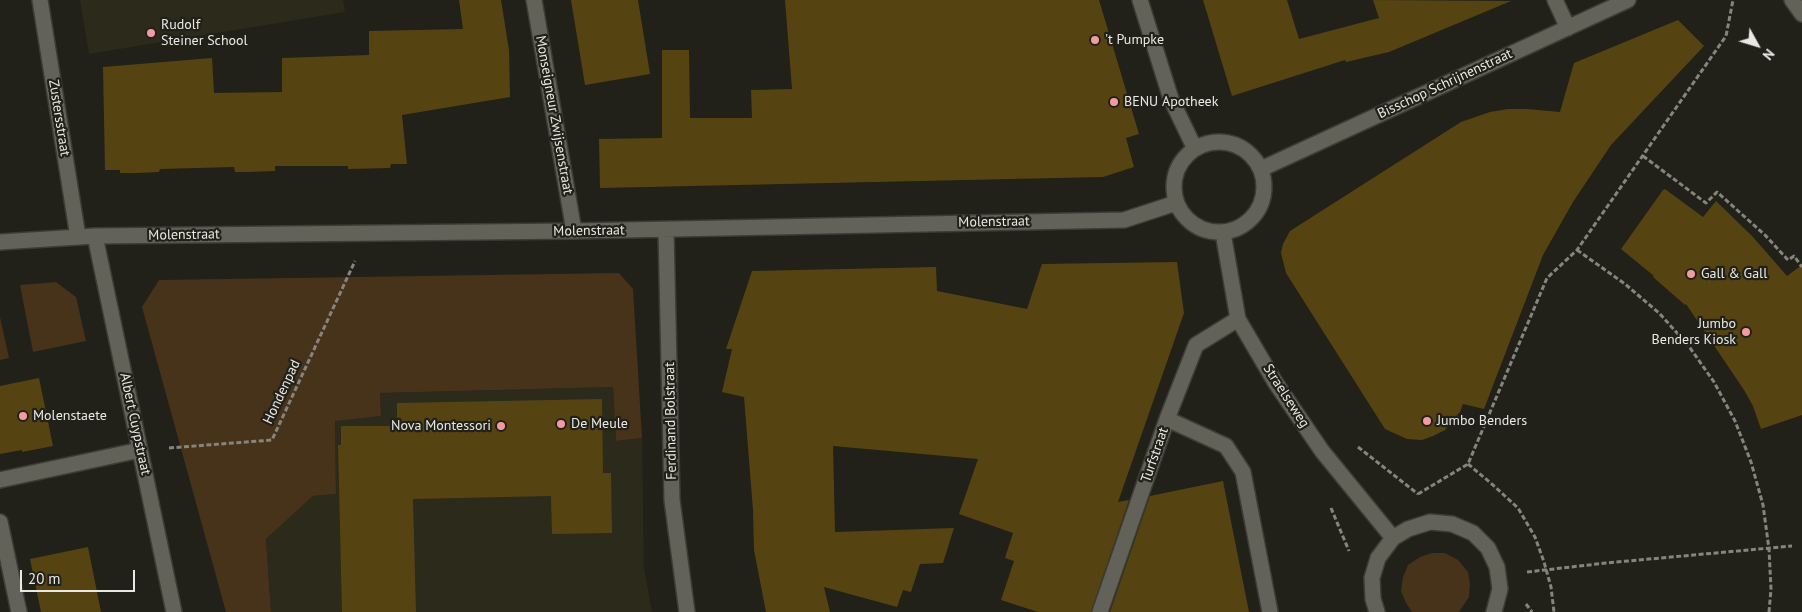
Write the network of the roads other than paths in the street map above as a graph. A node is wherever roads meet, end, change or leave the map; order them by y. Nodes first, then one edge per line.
1 (40, 0) edge
2 (534, 0) edge
3 (1140, 0) edge
4 (1555, 0) edge
5 (1628, 0) edge
6 (1792, 0) edge
7 (1802, 14) edge
8 (1568, 28) junction
9 (1195, 149) junction
10 (1261, 169) junction
11 (1176, 204) junction
12 (666, 230) junction
13 (574, 231) junction
14 (1223, 233) junction
15 (78, 236) junction
16 (95, 236) junction
17 (0, 242) edge
18 (1238, 319) junction
19 (1167, 419) junction
20 (140, 450) junction
21 (0, 480) edge
22 (0, 522) edge
23 (1393, 538) junction
24 (19, 612) edge
25 (174, 612) edge
26 (687, 612) edge
27 (1100, 612) edge
28 (1270, 612) edge
29 (1378, 612) edge
30 (1494, 612) edge

1 - 15 street, Zustersstraat
2 - 13 street, Monseigneur Zwijsenstraat
3 - 9 street
4 - 8 street
5 - 8 street, Bisschop Schrijnenstraat
6 - 7 street
8 - 10 street, Bisschop Schrijnenstraat
9 - 10 street
9 - 11 street
10 - 14 street
11 - 12 street, Molenstraat
11 - 14 street
12 - 13 street, Molenstraat
12 - 26 street, Ferdinand Bolstraat
13 - 16 street, Molenstraat
14 - 18 street, Straelseweg
15 - 16 street, Molenstraat
15 - 17 street, Molenstraat
16 - 20 street, Albert Cuypstraat
18 - 19 street, Turfstraat
18 - 23 street, Straelseweg
19 - 27 street, Turfstraat
19 - 28 street
20 - 21 street
20 - 25 street, Albert Cuypstraat
22 - 24 street
23 - 29 street
23 - 30 street

